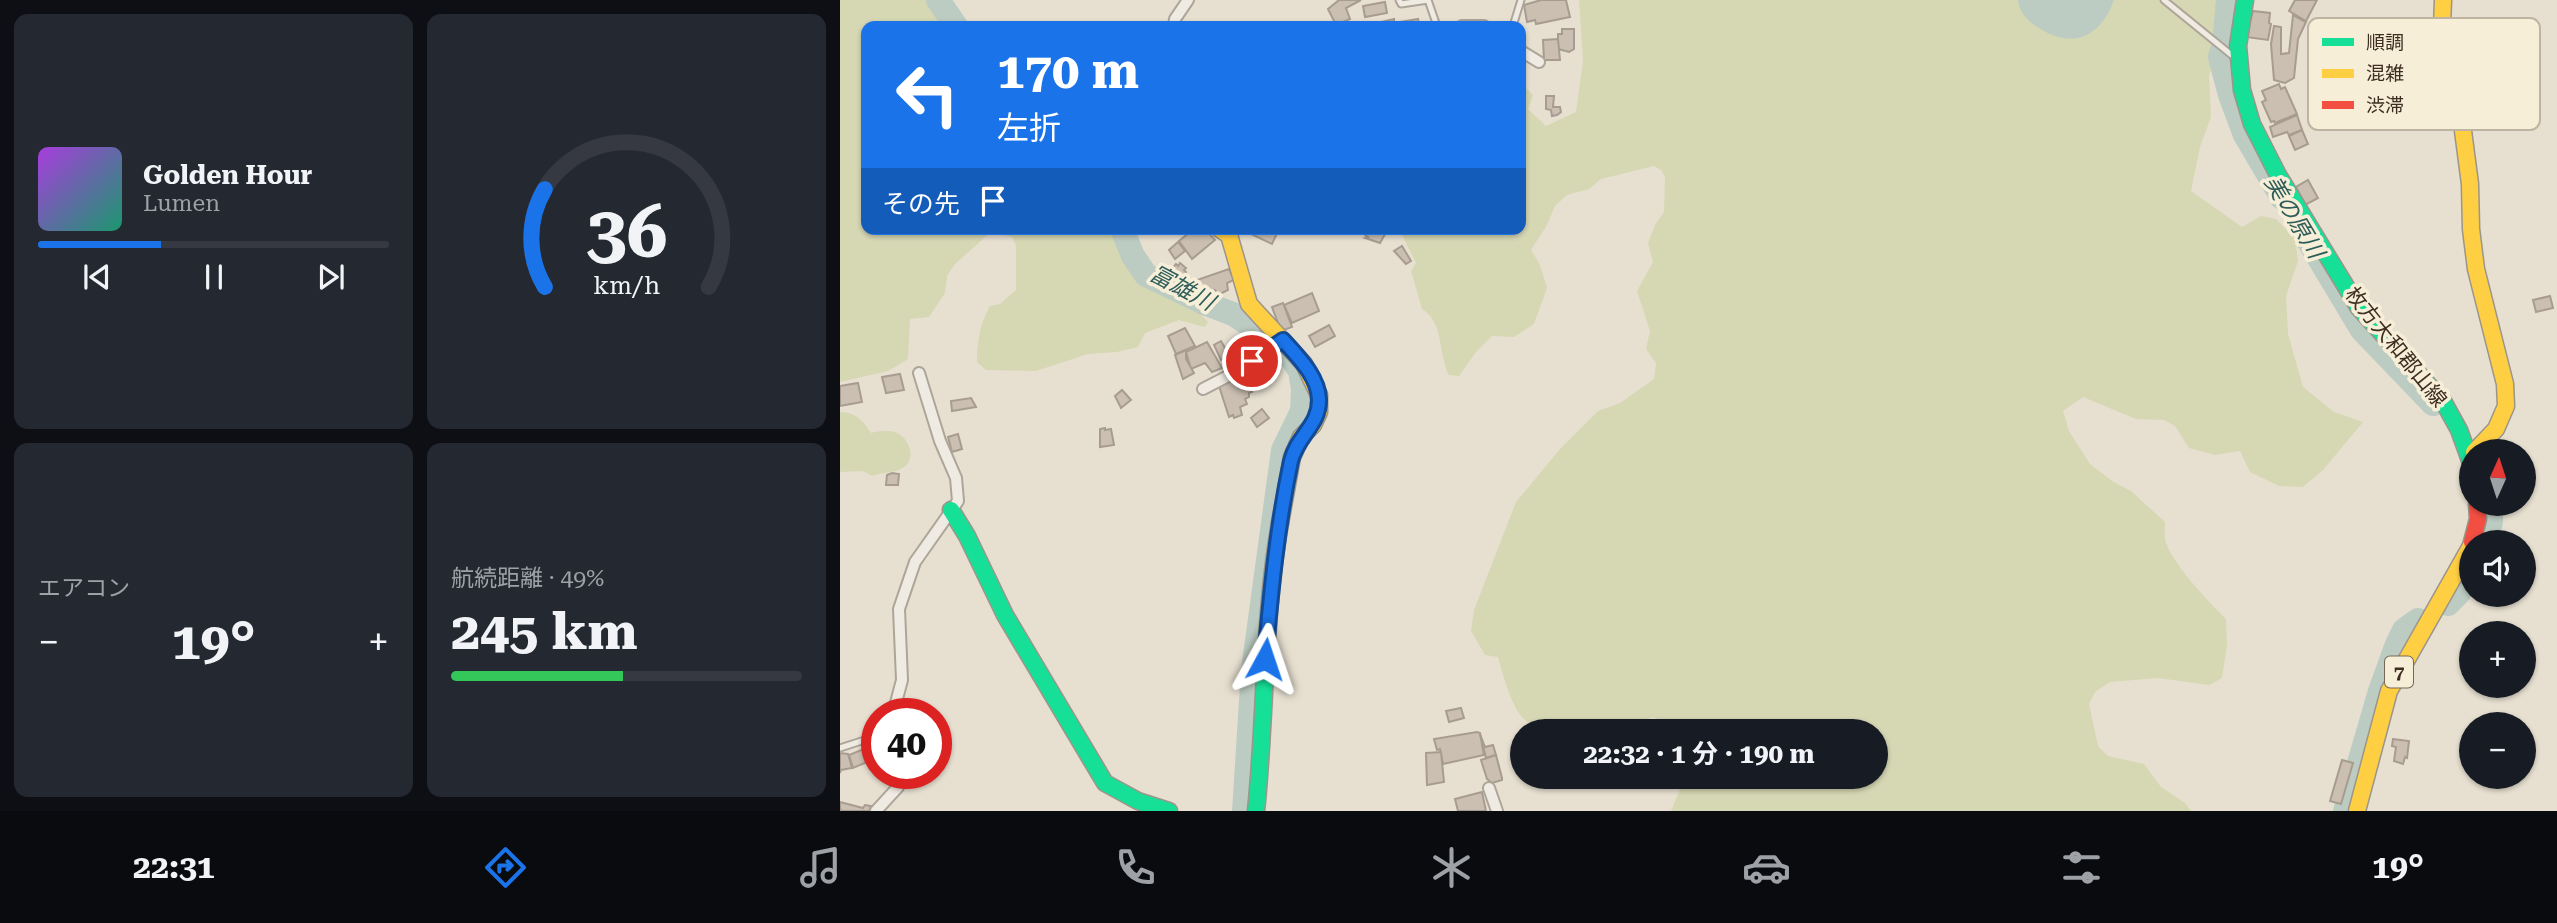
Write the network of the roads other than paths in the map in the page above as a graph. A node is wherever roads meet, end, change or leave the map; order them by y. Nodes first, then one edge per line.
1 (1188, 0) edge
2 (1399, 0) edge
3 (1521, 0) edge
4 (2164, 0) edge
5 (2245, 0) edge
6 (2443, 0) edge
7 (2442, 18) edge
8 (1175, 21) edge
9 (1435, 21) edge
10 (1515, 21) edge
11 (1526, 54) edge
12 (1539, 62) dead end
13 (2239, 62) junction
14 (2463, 130) edge
15 (1228, 235) edge
16 (1283, 340) junction
17 (919, 373) dead end
18 (1203, 389) dead end
19 (2463, 439) edge
20 (2487, 439) edge
21 (951, 510) junction
22 (2459, 566) edge
23 (897, 698) edge
24 (861, 741) edge
25 (840, 748) edge
26 (1489, 788) dead end
27 (896, 789) edge
28 (876, 811) edge
29 (1169, 811) edge
30 (1256, 811) edge
31 (1497, 811) edge
32 (2357, 811) edge

1 - 8 street
2 - 9 lane
3 - 10 lane
4 - 13 lane
5 - 13 street, 枚方大和郡山線
6 - 7 street
11 - 12 street
13 - 19 street, 枚方大和郡山線
14 - 20 street
15 - 16 street
16 - 18 street
16 - 30 street
17 - 21 street
21 - 23 street
21 - 29 street
22 - 32 street, 7
24 - 25 lane
26 - 31 street
27 - 28 street

